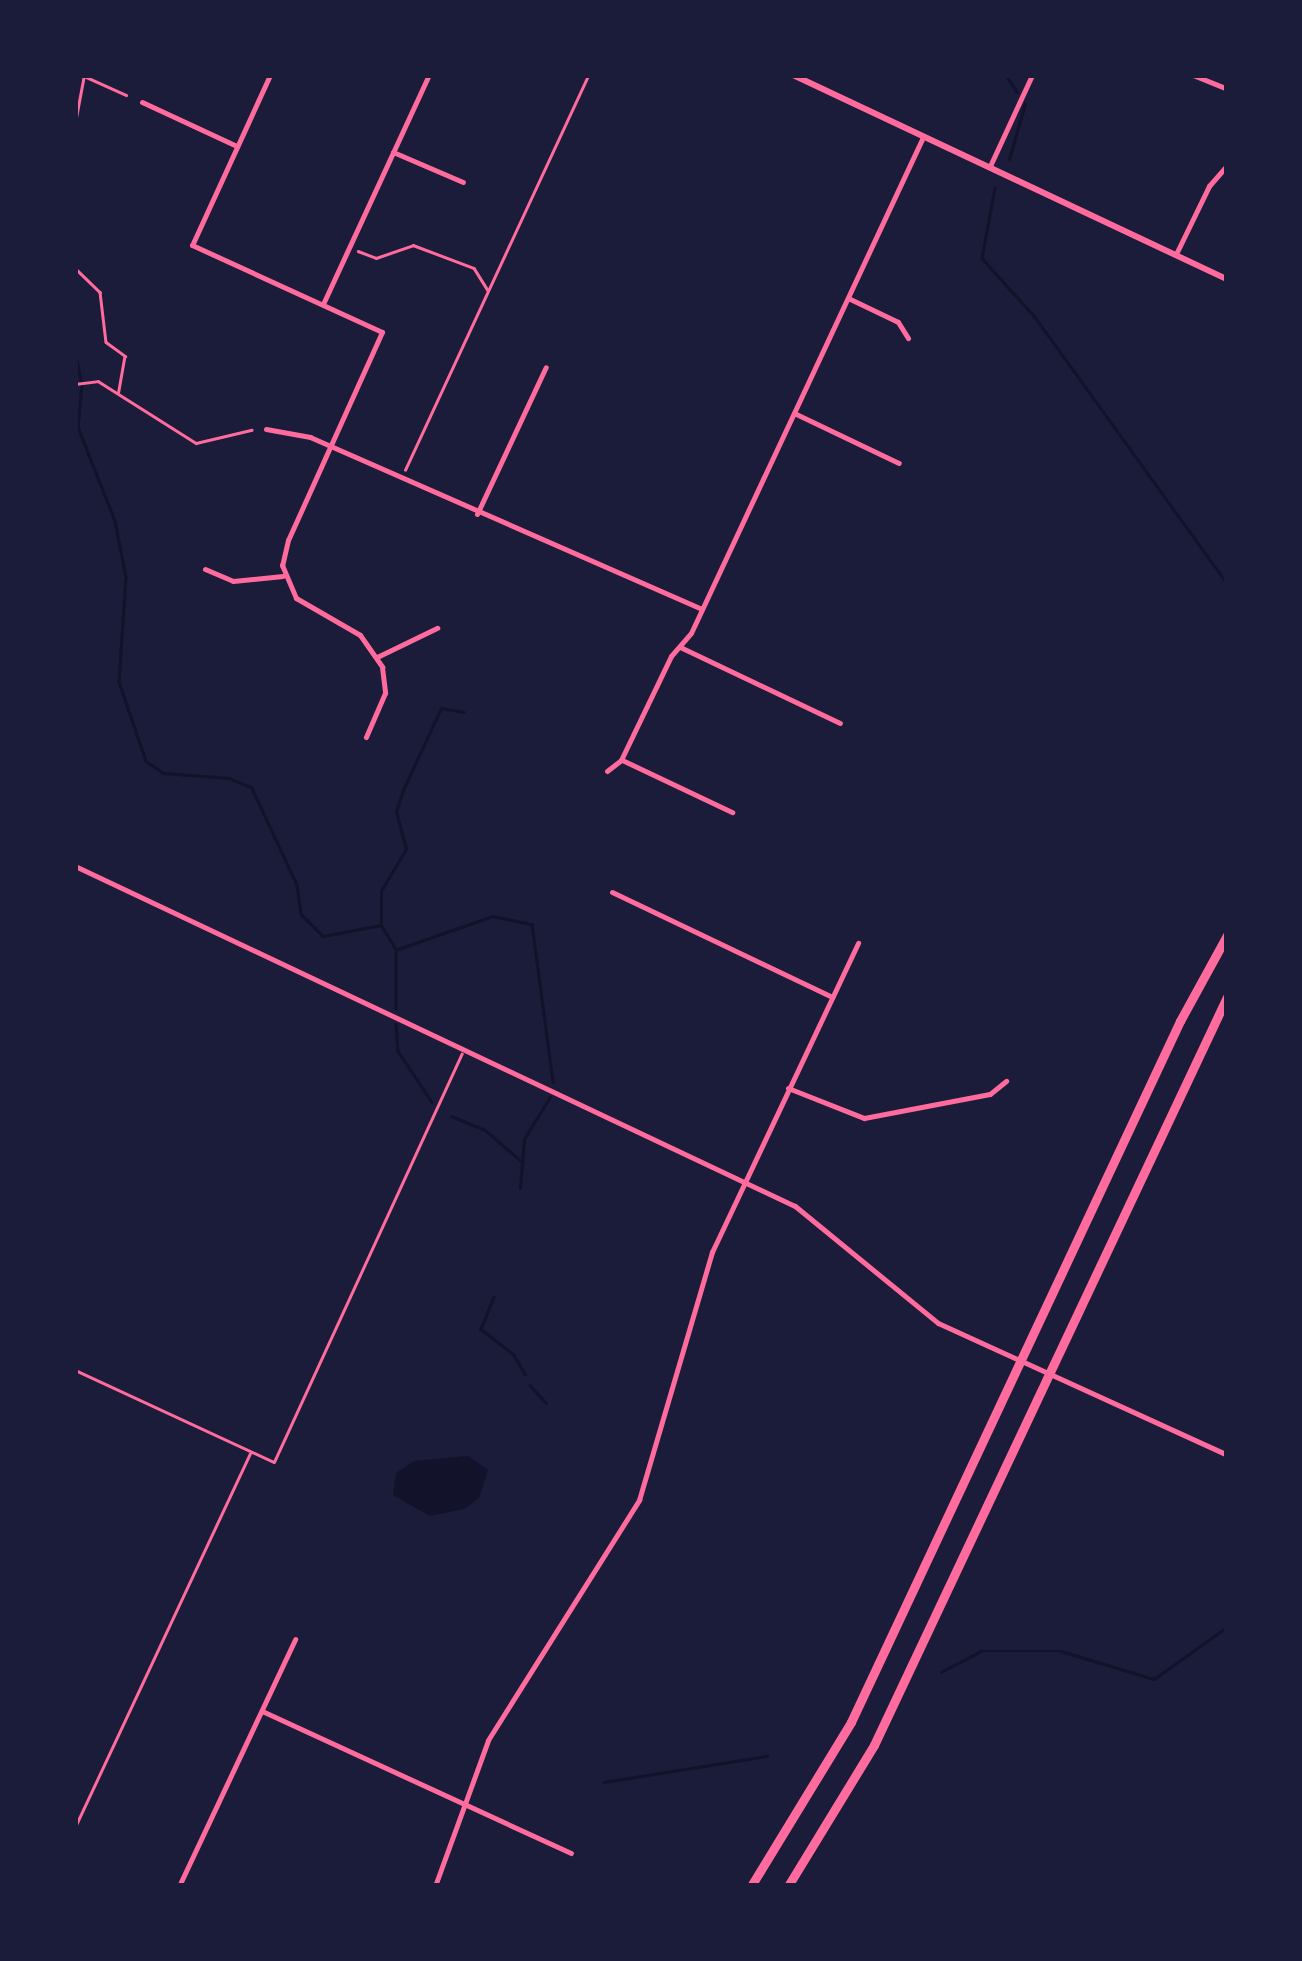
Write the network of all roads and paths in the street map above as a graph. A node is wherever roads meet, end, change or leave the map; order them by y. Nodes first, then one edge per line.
1 (270, 75) edge
2 (429, 75) edge
3 (588, 75) edge
4 (794, 75) edge
5 (1032, 75) edge
6 (1193, 75) edge
7 (84, 76) edge
8 (1227, 89) edge
9 (126, 95) dead end
10 (142, 102) dead end
11 (75, 124) edge
12 (923, 138) junction
13 (237, 146) junction
14 (393, 152) junction
15 (1227, 165) edge
16 (990, 166) junction
17 (463, 182) dead end
18 (358, 251) dead end
19 (1176, 254) junction
20 (75, 268) edge
21 (1227, 279) edge
22 (488, 290) junction
23 (848, 298) junction
24 (322, 305) junction
25 (908, 338) dead end
26 (546, 367) dead end
27 (75, 384) edge
28 (119, 393) junction
29 (794, 414) junction
30 (266, 428) dead end
31 (251, 430) dead end
32 (330, 446) junction
33 (899, 462) dead end
34 (405, 470) dead end
35 (476, 514) junction
36 (205, 568) dead end
37 (283, 576) junction
38 (702, 609) junction
39 (437, 628) dead end
40 (679, 647) junction
41 (377, 657) junction
42 (840, 723) dead end
43 (366, 737) dead end
44 (621, 760) junction
45 (607, 770) dead end
46 (732, 812) dead end
47 (75, 866) edge
48 (612, 892) dead end
49 (1227, 934) edge
50 (858, 943) dead end
51 (832, 997) junction
52 (1227, 997) edge
53 (465, 1048) junction
54 (1006, 1081) dead end
55 (788, 1088) junction
56 (744, 1181) junction
57 (75, 1370) edge
58 (251, 1452) junction
59 (1227, 1455) edge
60 (296, 1639) dead end
61 (262, 1711) junction
62 (463, 1803) junction
63 (75, 1828) edge
64 (571, 1853) dead end
65 (179, 1886) edge
66 (435, 1886) edge
67 (751, 1886) edge
68 (788, 1886) edge

1 - 13 street
2 - 14 street
3 - 22 path
4 - 12 street
5 - 16 street
6 - 8 street
7 - 9 path
7 - 11 path
10 - 13 street
12 - 16 street
12 - 23 street
13 - 24 street
14 - 17 street
14 - 24 street
15 - 19 street
16 - 19 street
18 - 22 path
19 - 21 street
20 - 28 path
22 - 34 path
23 - 25 street
23 - 29 street
24 - 32 street
26 - 35 street
27 - 28 path
28 - 31 path
29 - 33 street
29 - 38 street
30 - 32 street
32 - 35 street
32 - 37 street
35 - 38 street
36 - 37 street
37 - 41 street
38 - 40 street
39 - 41 street
40 - 42 street
40 - 44 street
41 - 43 street
44 - 45 street
44 - 46 street
47 - 53 street
48 - 51 street
49 - 67 highway
50 - 51 street
51 - 55 street
52 - 68 highway
53 - 56 street
53 - 58 path
54 - 55 street
55 - 56 street
56 - 59 street
56 - 62 street
57 - 58 path
58 - 63 path
60 - 61 street
61 - 62 street
61 - 65 street
62 - 64 street
62 - 66 street

